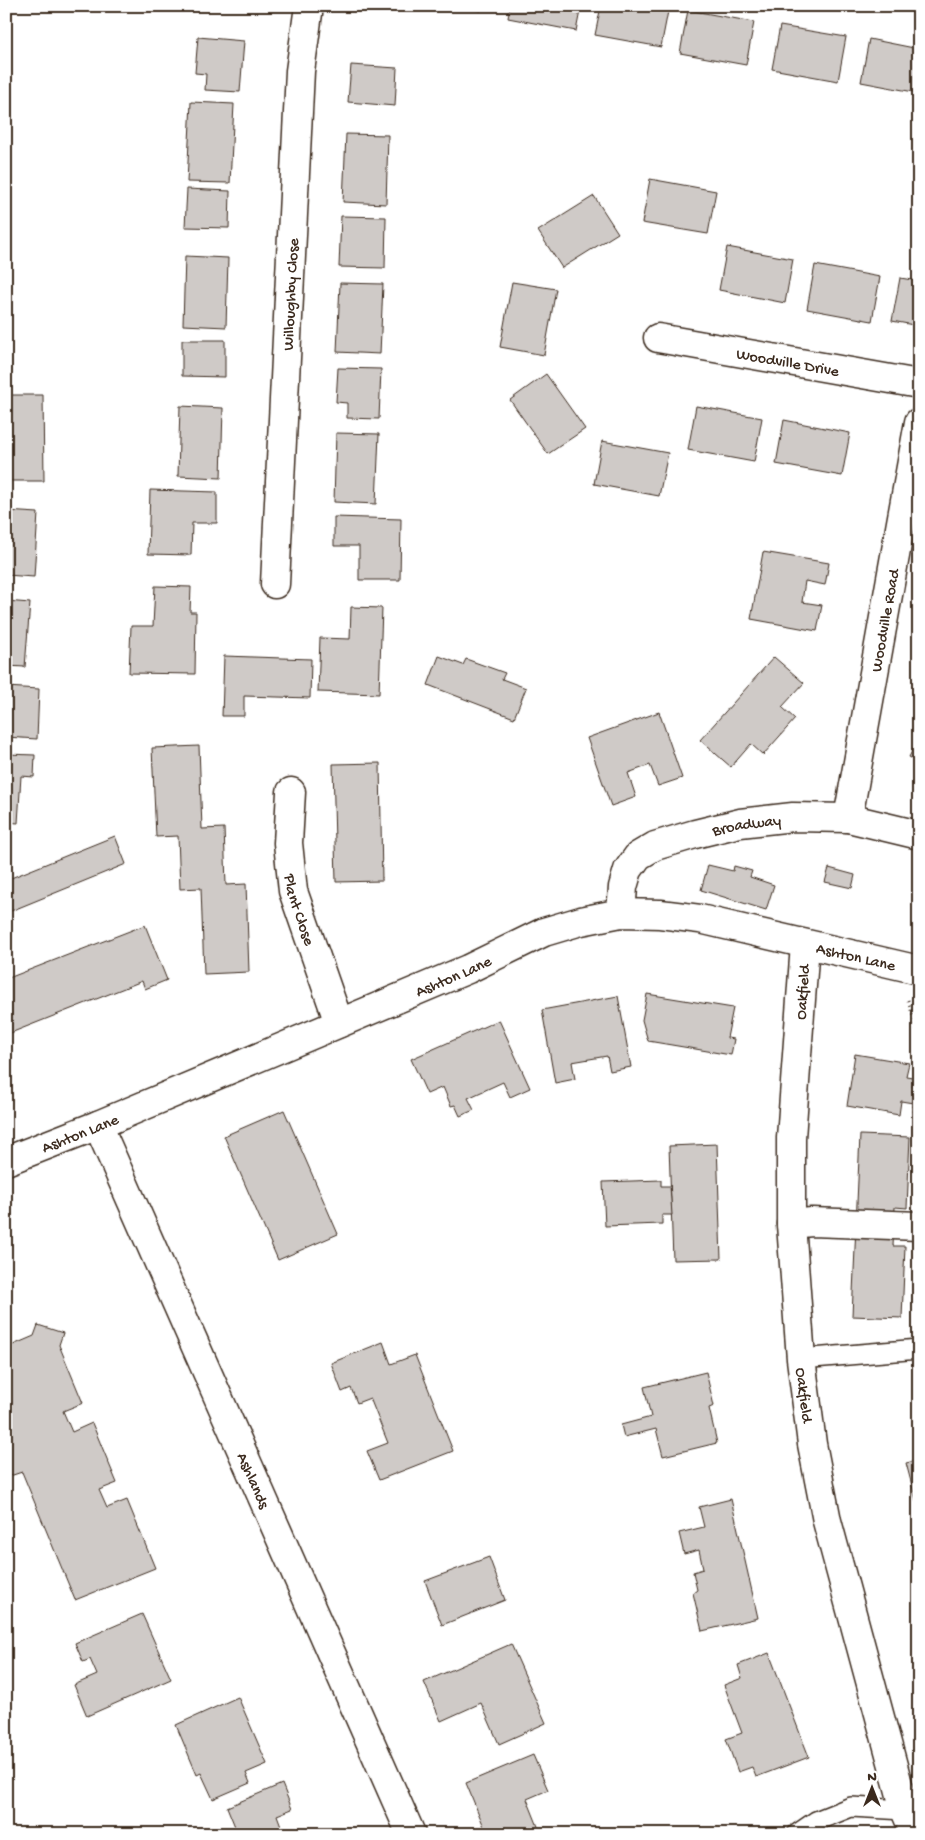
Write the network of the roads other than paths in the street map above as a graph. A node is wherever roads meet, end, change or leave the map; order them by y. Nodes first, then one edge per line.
1 (309, 6) edge
2 (658, 338) dead end
3 (919, 384) edge
4 (919, 422) edge
5 (275, 584) dead end
6 (292, 792) dead end
7 (848, 818) junction
8 (919, 835) edge
9 (622, 913) junction
10 (806, 944) junction
11 (912, 981) edge
12 (339, 1023) junction
13 (98, 1125) junction
14 (6, 1161) edge
15 (791, 1224) junction
16 (919, 1226) edge
17 (919, 1349) edge
18 (801, 1359) junction
19 (910, 1822) edge
20 (411, 1834) edge
21 (797, 1834) edge

1 - 5 street, Willoughby Close
2 - 3 street, Woodville Drive
4 - 7 street, Woodville Road
6 - 12 street, Plant Close
7 - 8 street, Broadway
7 - 9 street, Broadway
9 - 10 street, Ashton Lane
9 - 12 street, Ashton Lane
10 - 11 street, Ashton Lane
10 - 15 street, Oakfield
12 - 13 street, Ashton Lane
13 - 14 street, Ashton Lane
13 - 20 street, Ashlands
15 - 16 street
15 - 18 street, Oakfield
17 - 18 lane
18 - 19 street, Oakfield
19 - 21 lane

